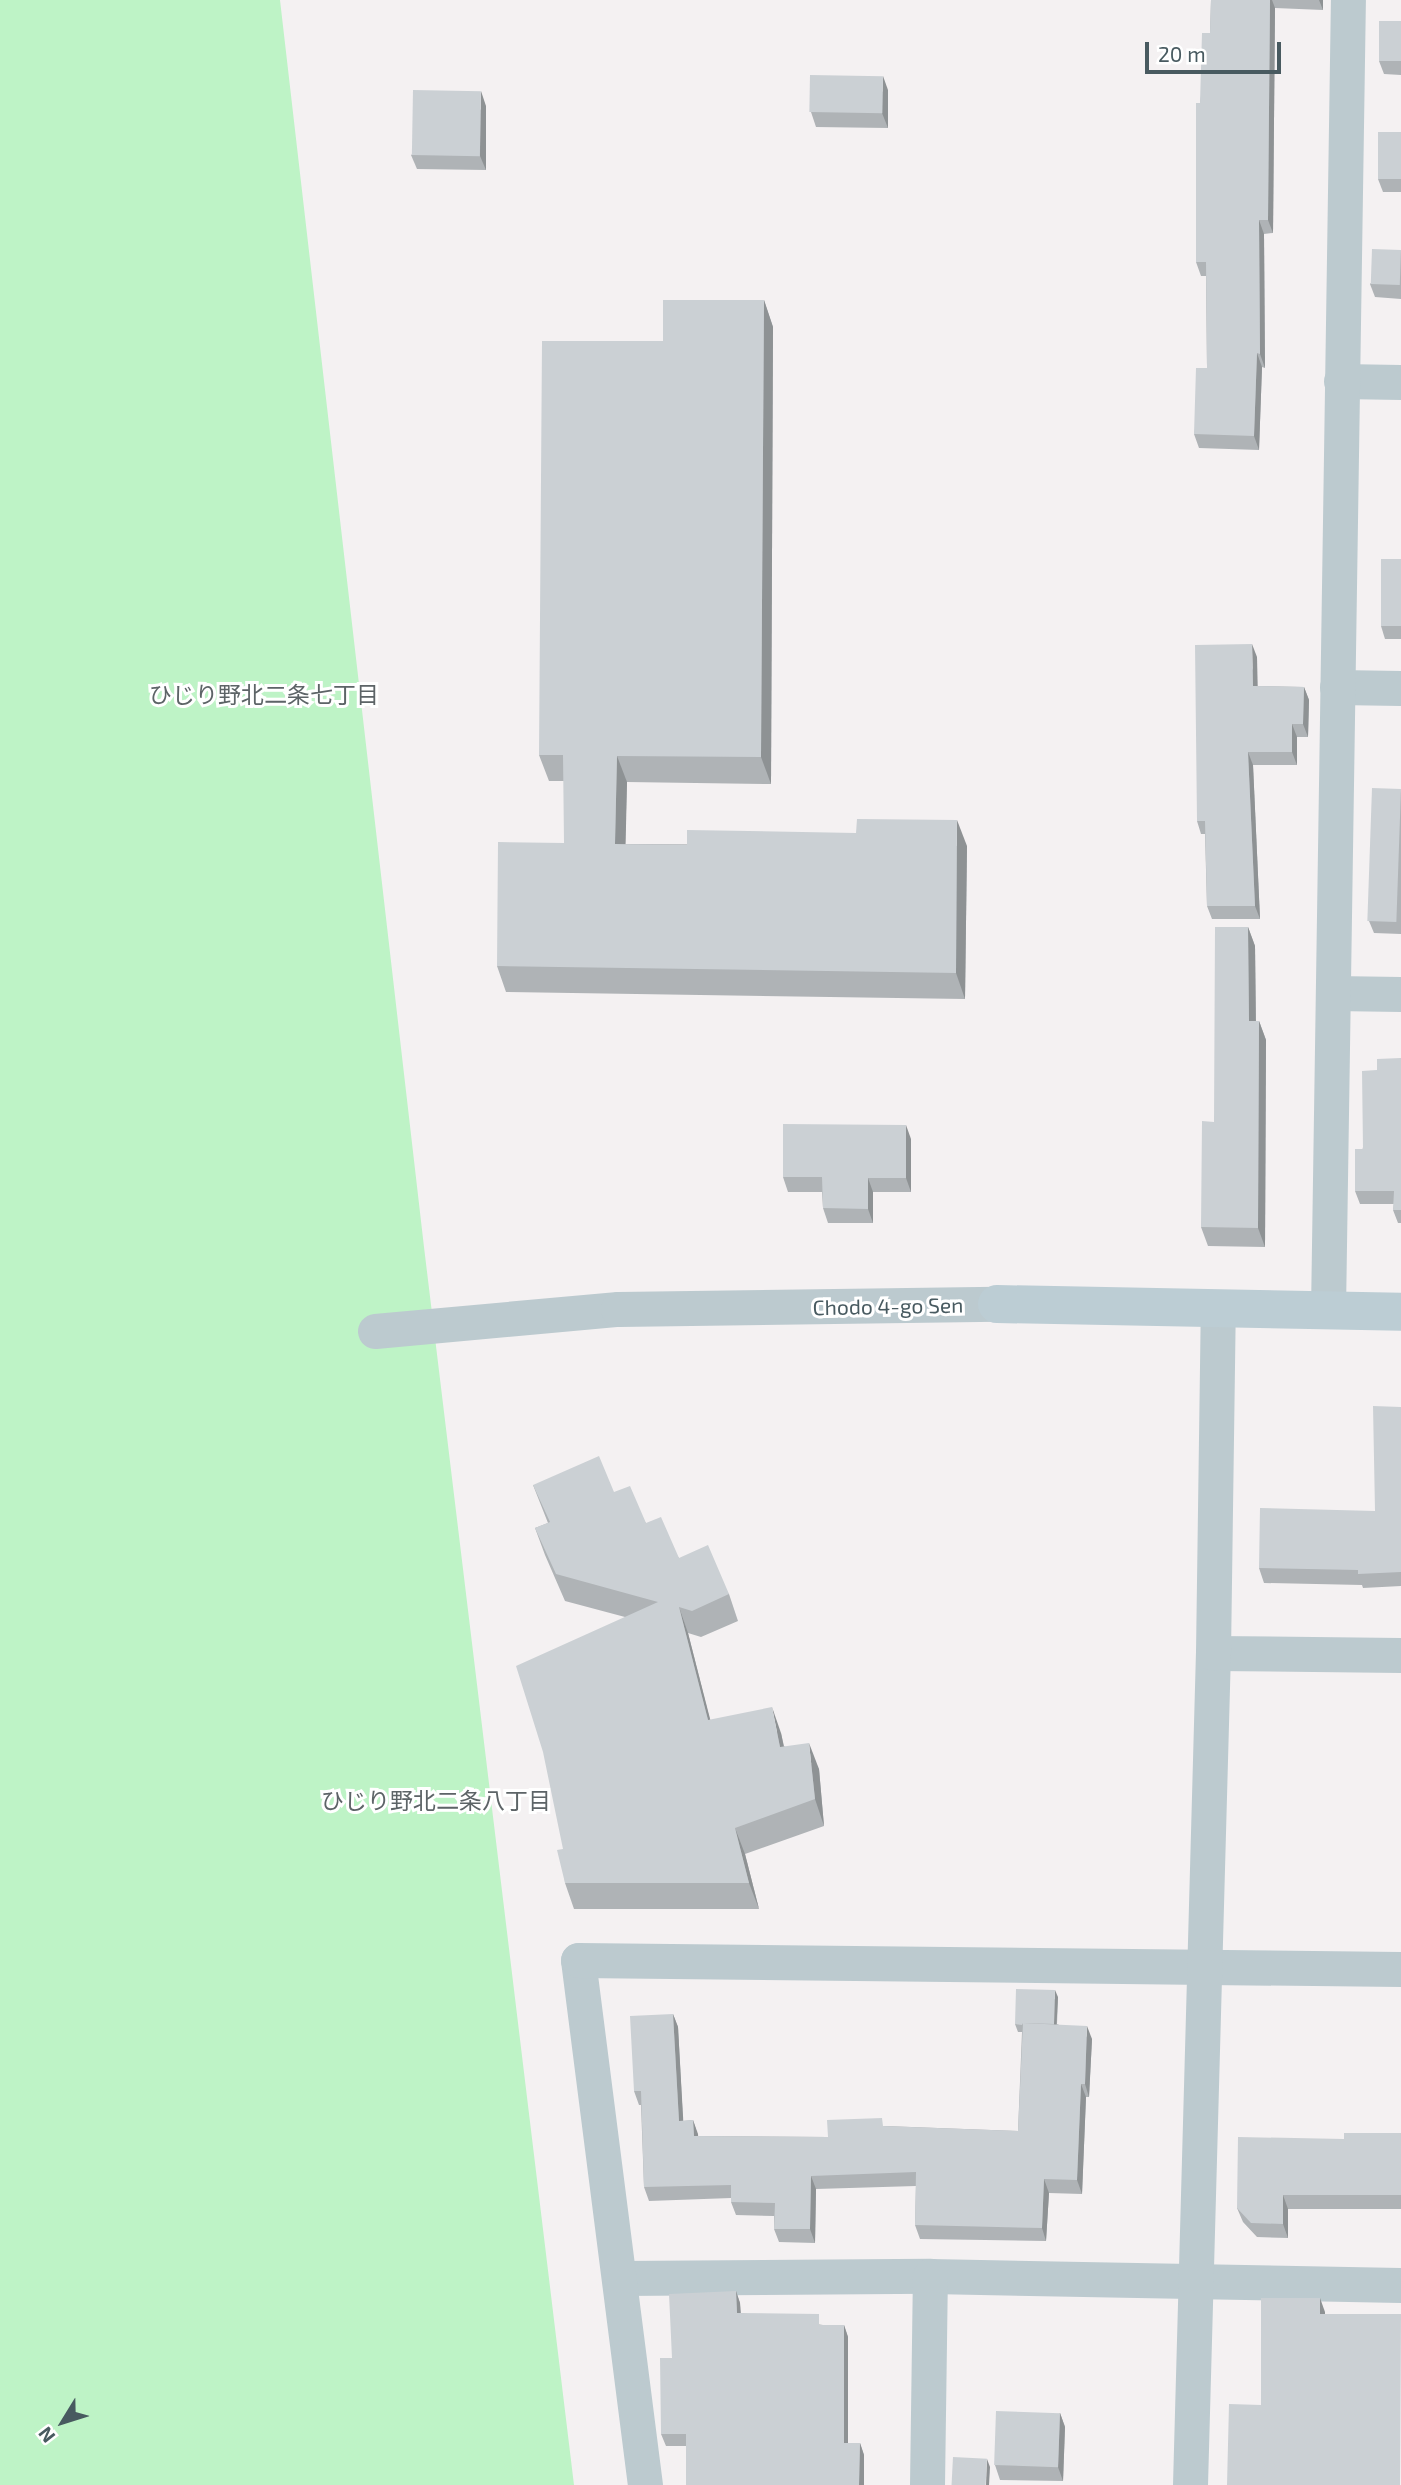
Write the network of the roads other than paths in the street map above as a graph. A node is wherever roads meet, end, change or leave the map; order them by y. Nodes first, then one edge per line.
1 (1348, 0) edge
2 (1341, 381) junction
3 (1401, 382) edge
4 (1337, 687) junction
5 (1401, 688) edge
6 (1333, 993) junction
7 (1401, 995) edge
8 (997, 1304) joint
9 (1218, 1310) junction
10 (1328, 1311) junction
11 (1401, 1312) edge
12 (376, 1331) dead end
13 (1213, 1653) junction
14 (1401, 1655) edge
15 (1204, 1966) junction
16 (1401, 1969) edge
17 (930, 2276) junction
18 (620, 2278) junction
19 (1197, 2279) junction
20 (1401, 2284) edge
21 (645, 2485) edge
22 (927, 2485) edge
23 (1190, 2485) edge

1 - 2 street
2 - 3 street
2 - 4 street
4 - 5 street
4 - 6 street
6 - 7 street
6 - 10 street
8 - 9 street, Chodo 4-go Sen
8 - 12 street, Chodo 4-go Sen
9 - 10 street, Chodo 4-go Sen
9 - 13 street
10 - 11 street, Chodo 4-go Sen
13 - 14 street
13 - 15 street
15 - 16 street
15 - 18 street
15 - 19 street
17 - 18 street
17 - 19 street
17 - 22 street
18 - 21 street
19 - 20 street
19 - 23 street

